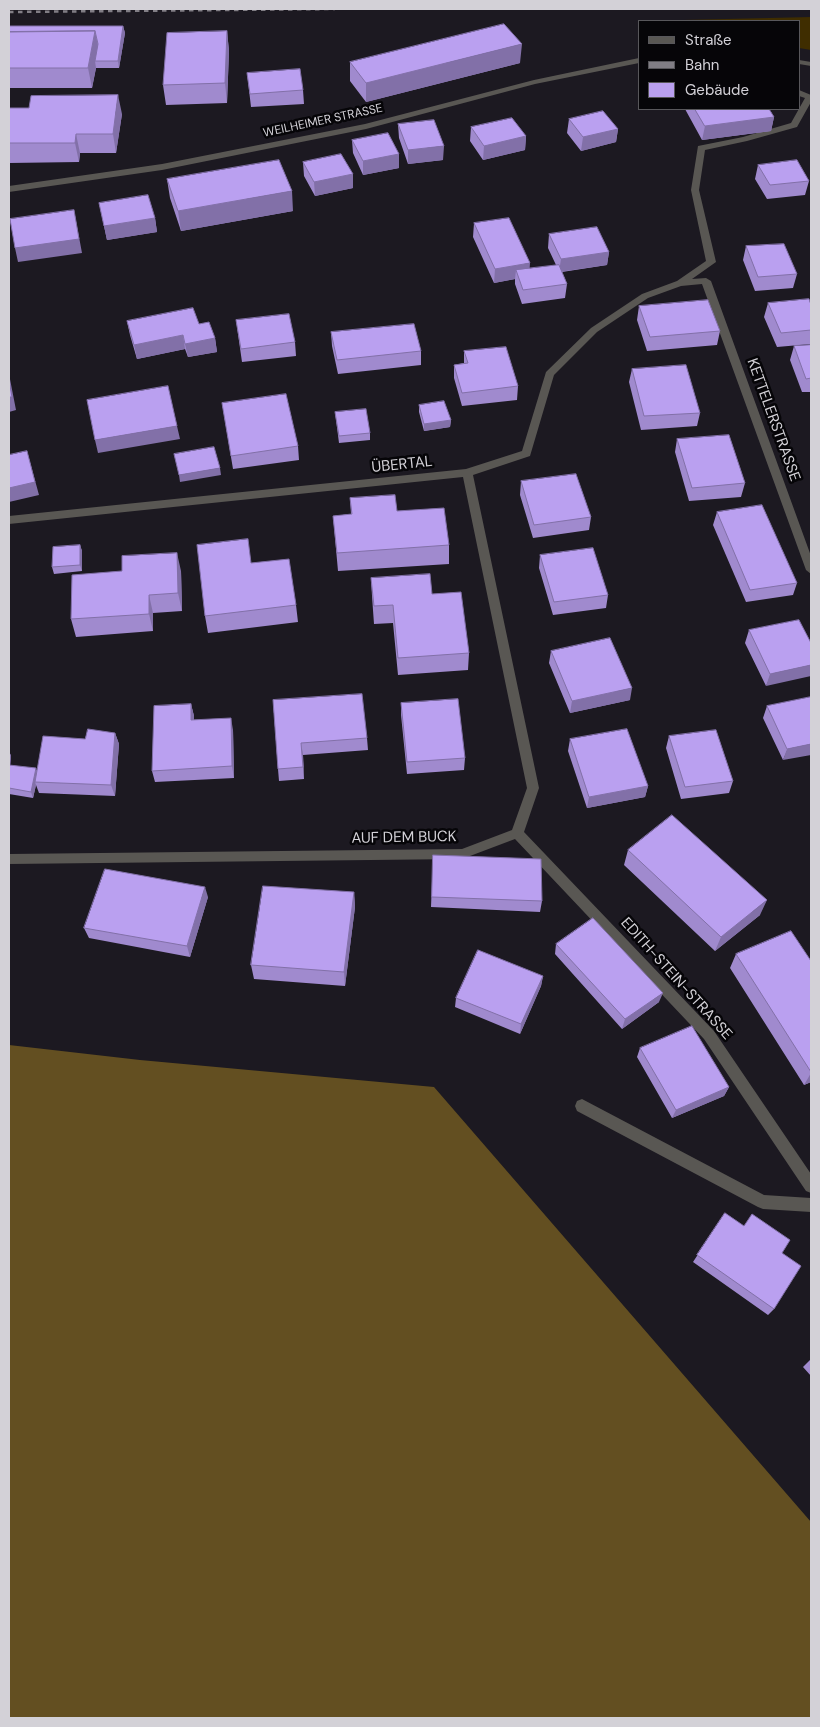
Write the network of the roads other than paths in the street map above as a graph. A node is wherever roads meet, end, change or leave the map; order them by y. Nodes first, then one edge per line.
1 (637, 62) edge
2 (810, 98) edge
3 (9, 189) edge
4 (706, 281) joint
5 (680, 283) junction
6 (467, 473) junction
7 (9, 520) edge
8 (811, 570) edge
9 (517, 832) junction
10 (9, 859) edge
11 (582, 1106) dead end
12 (811, 1186) edge
13 (811, 1205) edge

1 - 3 street, WEILHEIMER STRASSE
2 - 5 street
4 - 5 street, ÜBERTAL
4 - 8 street, KETTELERSTRASSE
5 - 6 street, ÜBERTAL
6 - 7 street, ÜBERTAL
6 - 9 street
9 - 10 street, AUF DEM BUCK
9 - 12 street, EDITH-STEIN-STRASSE
11 - 13 street

